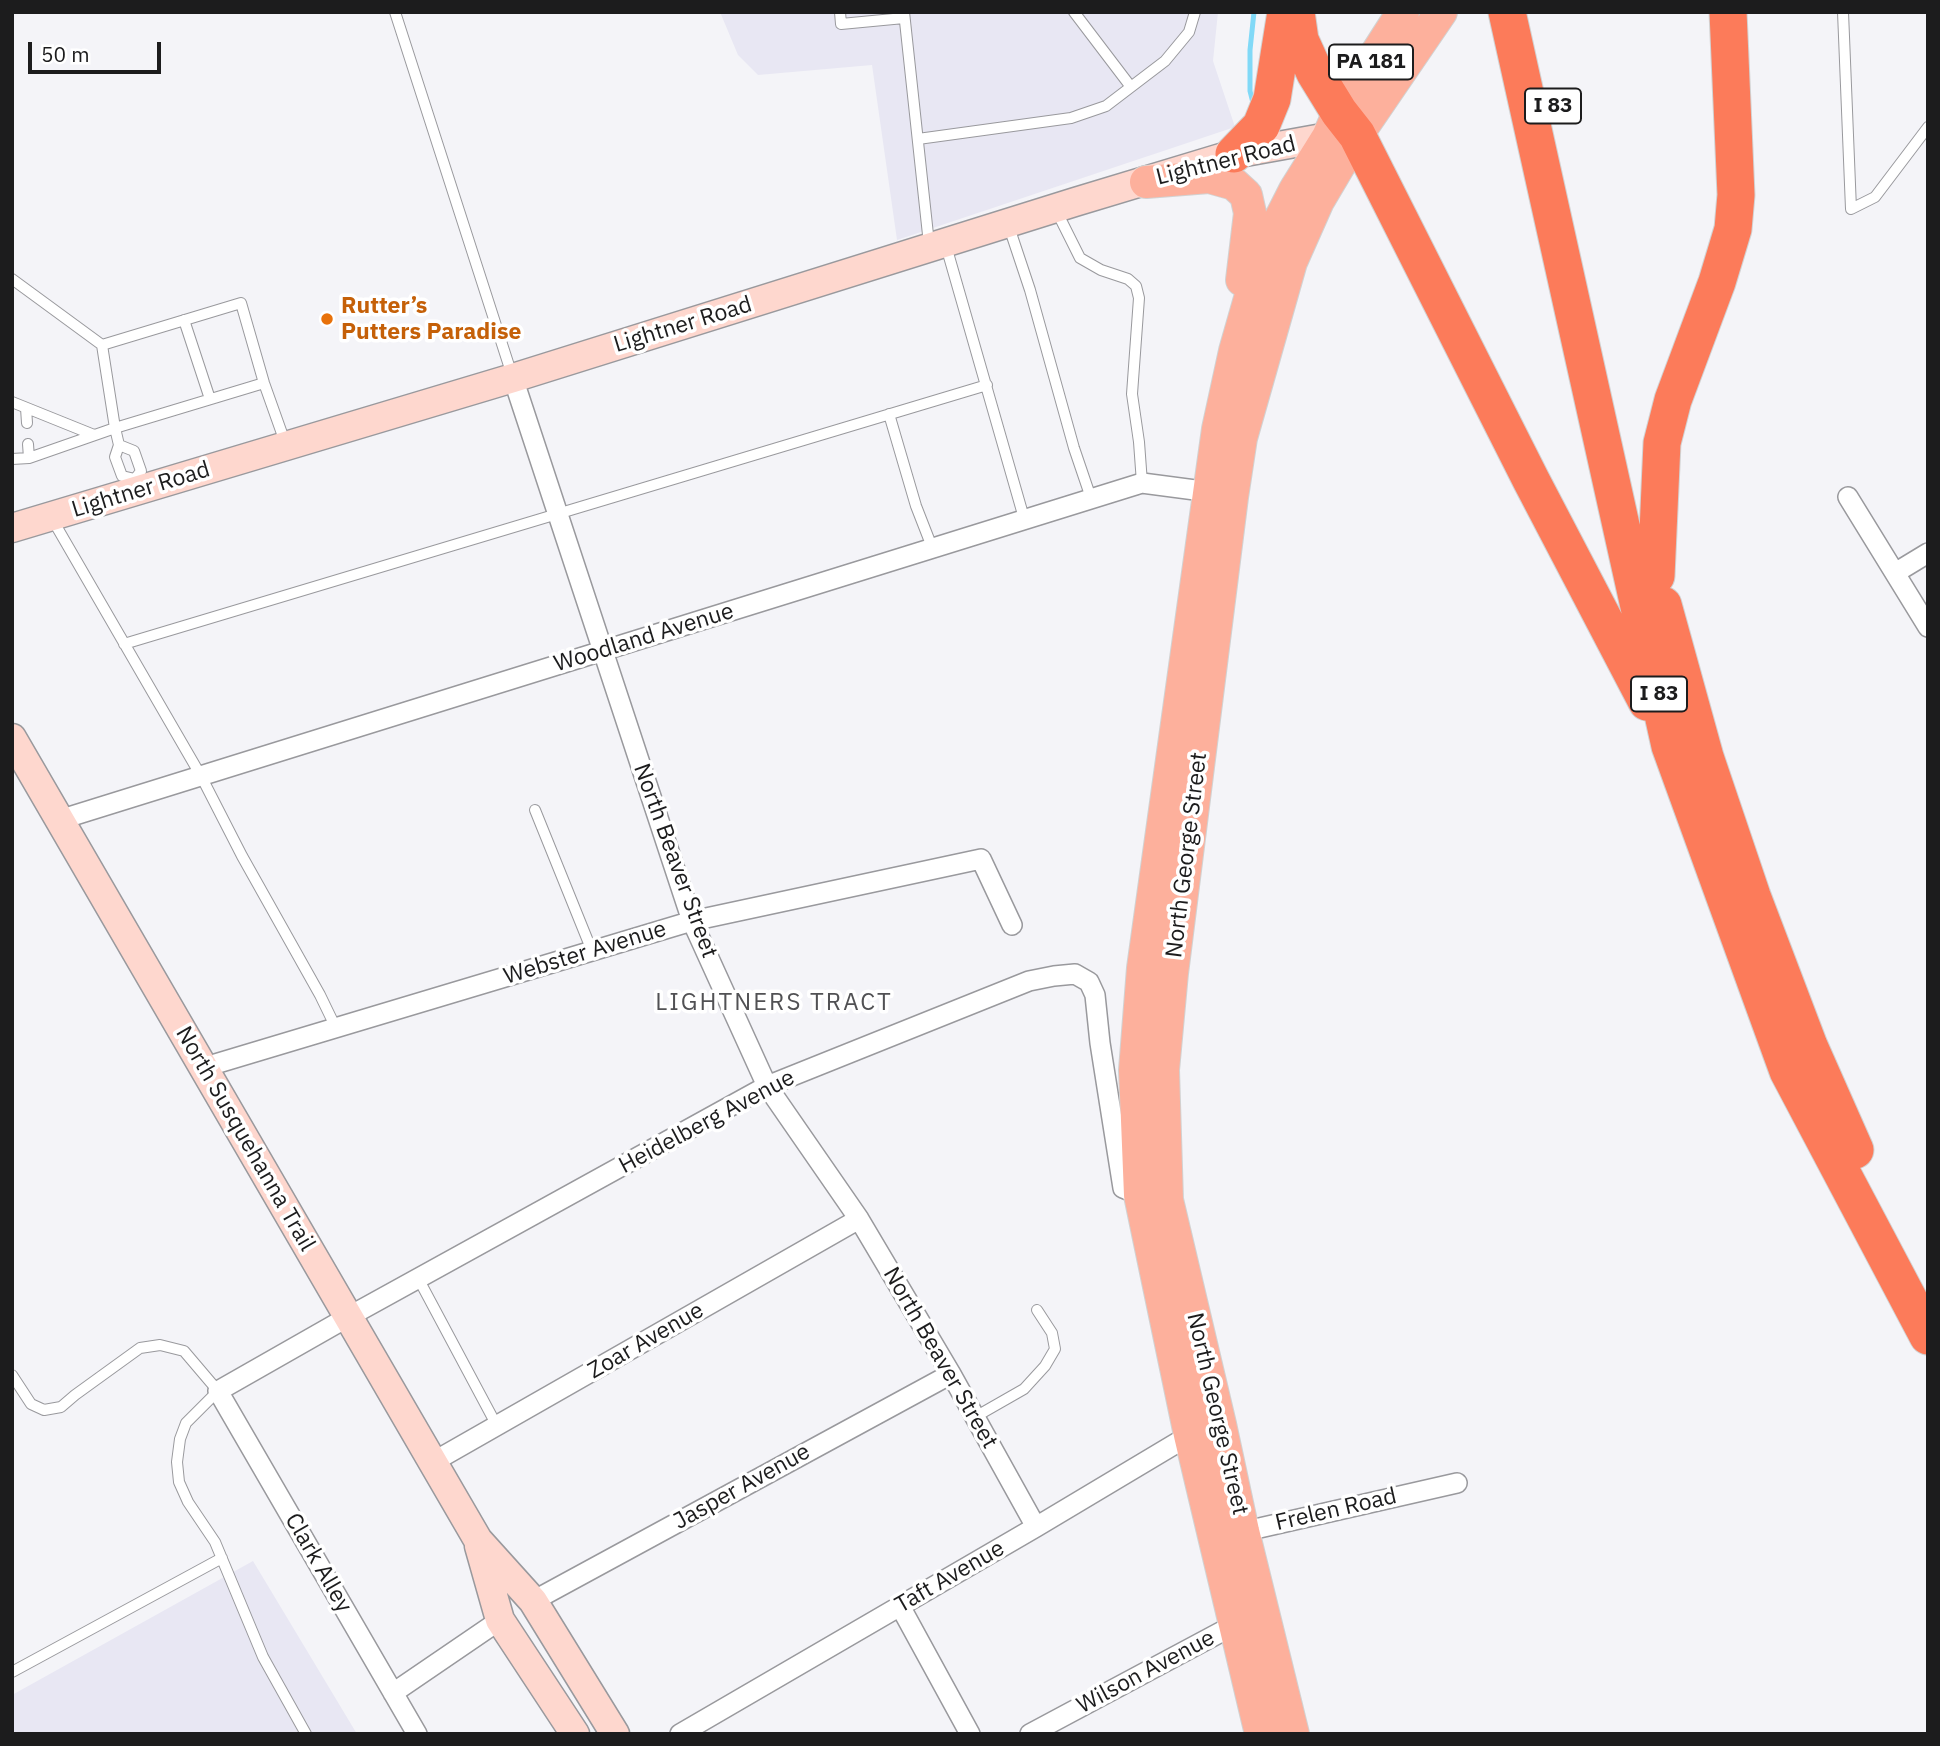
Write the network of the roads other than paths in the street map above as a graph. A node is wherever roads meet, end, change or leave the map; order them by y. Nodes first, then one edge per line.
1 (395, 12) edge
2 (840, 12) edge
3 (1074, 12) edge
4 (1195, 12) edge
5 (1286, 12) edge
6 (1296, 12) edge
7 (1403, 12) edge
8 (1441, 12) edge
9 (1507, 12) edge
10 (1533, 12) edge
11 (1728, 12) edge
12 (1843, 12) edge
13 (904, 15) edge
14 (1131, 87) junction
15 (1928, 127) edge
16 (1341, 128) junction
17 (918, 139) junction
18 (1234, 154) junction
19 (1146, 182) junction
20 (1055, 208) junction
21 (1007, 223) junction
22 (937, 245) junction
23 (12, 278) edge
24 (184, 320) junction
25 (102, 345) junction
26 (1235, 351) junction
27 (513, 378) junction
28 (264, 383) junction
29 (987, 385) junction
30 (210, 399) junction
31 (12, 402) edge
32 (26, 408) junction
33 (889, 414) junction
34 (27, 423) dead end
35 (116, 428) junction
36 (94, 435) junction
37 (28, 444) dead end
38 (119, 445) junction
39 (287, 446) junction
40 (29, 458) junction
41 (12, 459) edge
42 (1142, 483) junction
43 (136, 485) junction
44 (1221, 494) junction
45 (1849, 497) dead end
46 (1091, 498) junction
47 (557, 514) junction
48 (50, 517) junction
49 (1024, 518) junction
50 (12, 528) edge
51 (932, 547) junction
52 (1928, 553) edge
53 (1895, 573) junction
54 (1656, 576) junction
55 (1928, 627) edge
56 (124, 644) junction
57 (602, 652) junction
58 (12, 738) edge
59 (1670, 746) junction
60 (201, 776) junction
61 (535, 810) dead end
62 (59, 820) junction
63 (692, 922) junction
64 (1012, 925) dead end
65 (592, 951) junction
66 (336, 1028) junction
67 (205, 1067) junction
68 (767, 1086) junction
69 (1140, 1195) junction
70 (859, 1219) junction
71 (418, 1278) junction
72 (1928, 1295) edge
73 (1037, 1310) dead end
74 (348, 1317) junction
75 (1928, 1336) edge
76 (951, 1374) junction
77 (12, 1376) edge
78 (218, 1391) junction
79 (975, 1417) junction
80 (1220, 1424) junction
81 (497, 1426) junction
82 (1190, 1435) junction
83 (433, 1462) junction
84 (1457, 1483) dead end
85 (1036, 1527) junction
86 (1229, 1535) junction
87 (478, 1540) junction
88 (222, 1558) junction
89 (533, 1601) junction
90 (900, 1606) junction
91 (1265, 1618) junction
92 (500, 1620) junction
93 (1234, 1625) junction
94 (12, 1672) edge
95 (393, 1693) junction
96 (306, 1734) edge
97 (417, 1734) edge
98 (575, 1734) edge
99 (615, 1734) edge
100 (680, 1734) edge
101 (970, 1734) edge
102 (1030, 1734) edge
103 (1261, 1734) edge
104 (1293, 1734) edge

1 - 27 lane
2 - 13 lane
3 - 14 lane
4 - 14 lane
5 - 18 highway
6 - 16 highway
7 - 16 main road, North George Street / PA 181
8 - 16 main road, North George Street
9 - 59 highway, I 83
10 - 54 highway, I 83
11 - 54 highway
12 - 15 lane
13 - 17 lane
14 - 17 lane
16 - 18 main road, Lightner Road
16 - 26 main road, North George Street
16 - 44 main road, North George Street
16 - 59 highway
17 - 22 lane
18 - 19 main road, Lightner Road
19 - 20 main road, Lightner Road
19 - 26 main road
20 - 21 main road, Lightner Road
20 - 42 lane
21 - 22 main road, Lightner Road
21 - 46 lane
22 - 27 main road, Lightner Road
22 - 29 lane
23 - 25 lane
24 - 25 lane
24 - 28 lane
24 - 30 lane
25 - 35 lane
26 - 44 main road, North George Street
27 - 39 main road, Lightner Road
27 - 47 street, North Beaver Street
28 - 30 lane
28 - 39 lane
29 - 33 lane
29 - 49 lane
30 - 35 lane
31 - 32 lane
32 - 34 lane
32 - 36 lane
33 - 47 lane
33 - 51 lane
35 - 36 lane
35 - 38 lane
36 - 40 lane
37 - 40 lane
38 - 43 lane
38 - 43 lane
39 - 43 main road, Lightner Road
40 - 41 lane
42 - 44 street, Woodland Avenue
42 - 46 street, Woodland Avenue
43 - 48 main road, Lightner Road
44 - 69 main road, North George Street
44 - 80 main road, North George Street
45 - 53 street
46 - 49 street, Woodland Avenue
47 - 56 lane
47 - 57 street, North Beaver Street
48 - 50 main road, Lightner Road
48 - 56 lane
49 - 51 street, Woodland Avenue
51 - 57 street, Woodland Avenue
52 - 53 street
53 - 55 street
54 - 72 highway, I 83
56 - 60 lane
57 - 60 street, Woodland Avenue
57 - 63 street, North Beaver Street
58 - 62 main road, North Susquehanna Trail
59 - 75 highway, I 83
60 - 62 street, Woodland Avenue
60 - 66 lane
61 - 65 lane
62 - 67 main road, North Susquehanna Trail
63 - 64 street, Webster Avenue
63 - 65 street, Webster Avenue
63 - 68 street, North Beaver Street
65 - 66 street, Webster Avenue
66 - 67 street, Webster Avenue
67 - 74 main road, North Susquehanna Trail
68 - 69 street, Heidelberg Avenue
68 - 70 street, North Beaver Street
68 - 71 street, Heidelberg Avenue
69 - 82 main road, North George Street
70 - 76 street, North Beaver Street
70 - 81 street, Zoar Avenue
71 - 74 street, Heidelberg Avenue
71 - 81 lane
73 - 79 lane
74 - 78 street, Heidelberg Avenue
74 - 83 main road, North Susquehanna Trail
76 - 79 street, North Beaver Street
76 - 89 street, Jasper Avenue
77 - 78 lane
78 - 88 lane
78 - 95 street, Clark Alley
79 - 85 street, North Beaver Street
80 - 82 street, Taft Avenue
80 - 86 main road, North George Street
81 - 83 street, Zoar Avenue
82 - 85 street, Taft Avenue
82 - 86 main road, North George Street
83 - 87 main road, North Susquehanna Trail
84 - 86 street, Frelen Road
85 - 90 street, Taft Avenue
86 - 91 main road, North George Street
86 - 93 main road, North George Street
87 - 89 main road, North Susquehanna Trail
87 - 92 main road, North Susquehanna Trail
88 - 94 lane
88 - 96 lane
89 - 99 main road, North Susquehanna Trail
90 - 100 street, Taft Avenue
90 - 101 street
91 - 93 street, Wilson Avenue
91 - 104 main road, North George Street
92 - 95 street
92 - 98 main road, North Susquehanna Trail
93 - 102 street, Wilson Avenue
93 - 103 main road, North George Street
95 - 97 street, Clark Alley

